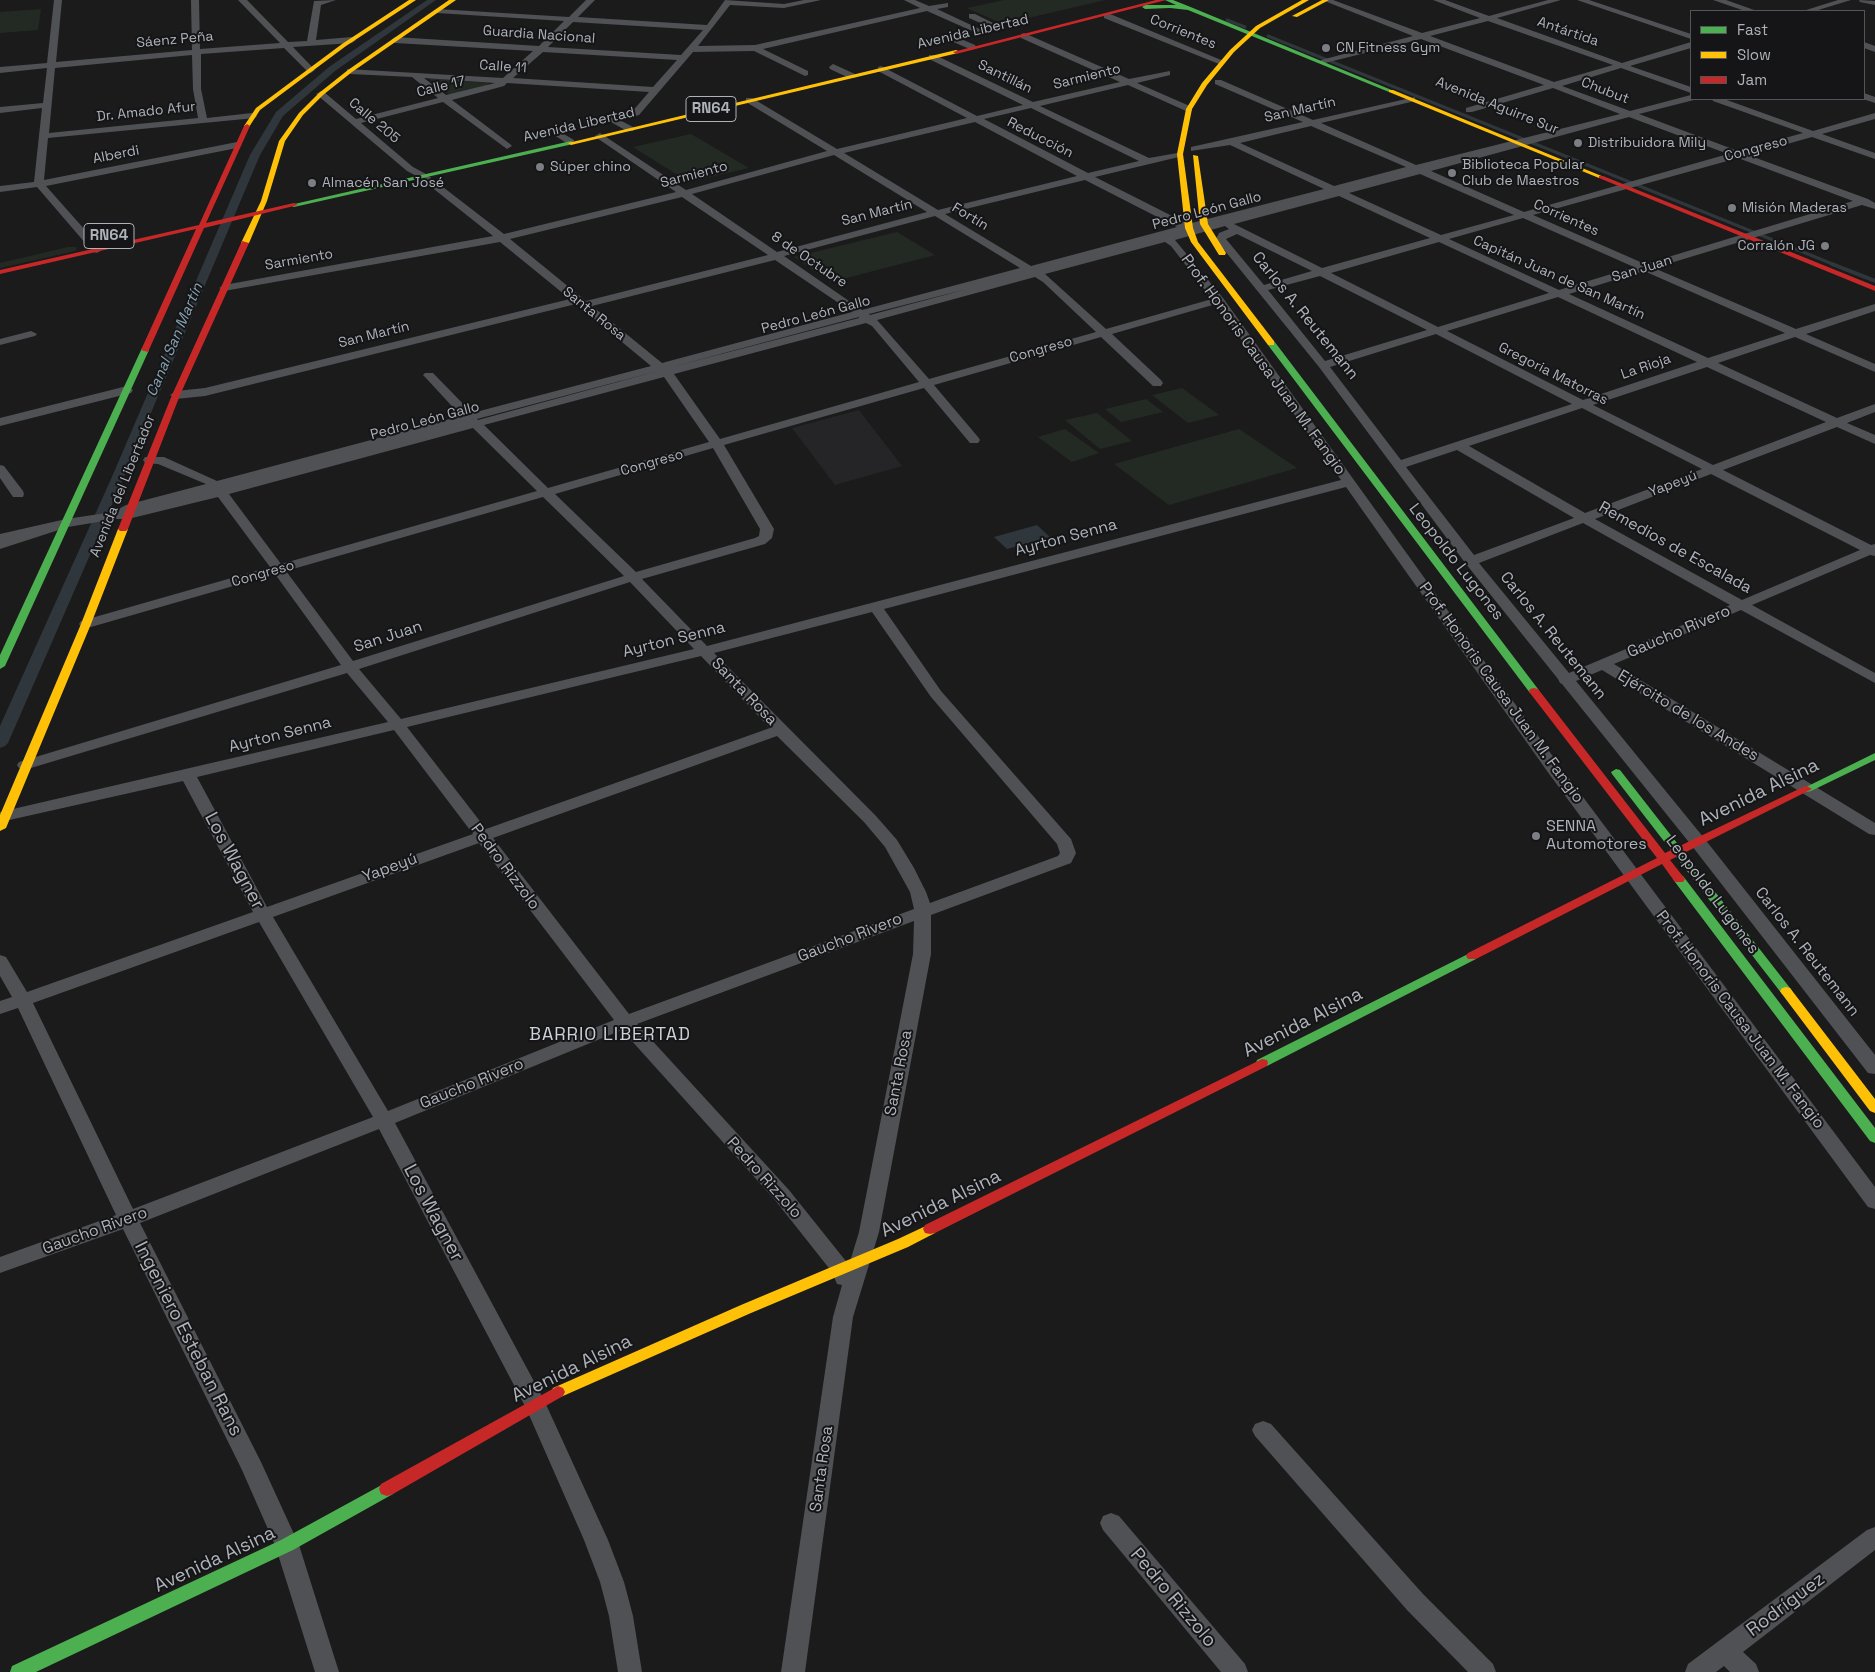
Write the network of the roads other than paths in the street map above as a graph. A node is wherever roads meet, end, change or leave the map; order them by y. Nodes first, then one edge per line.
1 (58, 0) edge
2 (195, 0) edge
3 (242, 0) edge
4 (332, 0) edge
5 (413, 0) edge
6 (453, 0) edge
7 (591, 0) edge
8 (817, 0) edge
9 (908, 0) edge
10 (932, 0) edge
11 (1112, 0) edge
12 (1163, 0) edge
13 (1168, 0) edge
14 (1306, 0) edge
15 (1326, 0) edge
16 (1437, 0) edge
17 (1557, 0) edge
18 (1581, 0) edge
19 (1716, 0) edge
20 (1847, 0) edge
21 (1864, 0) edge
22 (728, 1) edge
23 (1875, 3) edge
24 (1134, 4) edge
25 (945, 5) junction
26 (1190, 5) edge
27 (929, 9) junction
28 (954, 9) dead end
29 (1084, 10) junction
30 (1750, 10) edge
31 (1811, 10) edge
32 (437, 11) junction
33 (963, 13) dead end
34 (1107, 16) junction
35 (1050, 17) junction
36 (1488, 19) junction
37 (571, 20) junction
38 (1025, 23) dead end
39 (1069, 25) junction
40 (1004, 27) joint
41 (709, 28) junction
42 (982, 32) junction
43 (1260, 32) junction
44 (1024, 36) junction
45 (1421, 37) junction
46 (1690, 37) edge
47 (352, 40) junction
48 (395, 40) junction
49 (949, 40) joint
50 (311, 43) junction
51 (286, 45) junction
52 (1690, 45) edge
53 (755, 48) junction
54 (972, 48) junction
55 (541, 49) junction
56 (689, 50) junction
57 (195, 52) junction
58 (932, 57) junction
59 (682, 58) junction
60 (1331, 61) junction
61 (852, 62) dead end
62 (1222, 62) junction
63 (50, 65) junction
64 (1623, 66) junction
65 (880, 69) junction
66 (0, 70) edge
67 (311, 70) junction
68 (819, 70) junction
69 (350, 71) junction
70 (1167, 73) dead end
71 (414, 75) junction
72 (852, 76) junction
73 (787, 78) dead end
74 (505, 81) junction
75 (1126, 82) junction
76 (1218, 82) junction
77 (1555, 86) junction
78 (655, 90) junction
79 (1690, 90) edge
80 (321, 94) junction
81 (712, 95) dead end
82 (1690, 98) edge
83 (1412, 99) junction
84 (446, 100) junction
85 (689, 100) joint
86 (749, 100) junction
87 (1719, 100) edge
88 (48, 105) junction
89 (1033, 106) junction
90 (655, 108) dead end
91 (712, 109) junction
92 (1189, 109) junction
93 (0, 110) edge
94 (1469, 110) junction
95 (636, 113) junction
96 (1628, 114) junction
97 (252, 116) junction
98 (1875, 116) edge
99 (1486, 117) dead end
100 (203, 120) junction
101 (607, 120) joint
102 (974, 120) junction
103 (355, 122) junction
104 (1311, 123) junction
105 (576, 128) dead end
106 (630, 129) junction
107 (553, 134) joint
108 (1812, 134) junction
109 (43, 136) junction
110 (600, 136) junction
111 (1535, 138) junction
112 (1519, 140) junction
113 (524, 142) dead end
114 (571, 142) junction
115 (1231, 142) junction
116 (1554, 145) dead end
117 (237, 146) junction
118 (507, 146) junction
119 (1194, 149) junction
120 (836, 152) junction
121 (1180, 154) junction
122 (1737, 155) junction
123 (1875, 156) edge
124 (1148, 161) junction
125 (410, 169) junction
126 (1420, 169) junction
127 (423, 176) junction
128 (1084, 176) junction
129 (1631, 181) junction
130 (39, 184) junction
131 (1660, 188) dead end
132 (0, 190) edge
133 (1336, 191) junction
134 (685, 193) junction
135 (1875, 197) edge
136 (1862, 201) junction
137 (264, 202) junction
138 (1875, 206) edge
139 (250, 211) junction
140 (936, 213) junction
141 (1524, 215) junction
142 (214, 216) junction
143 (1748, 223) dead end
144 (203, 225) junction
145 (1227, 225) junction
146 (1205, 226) junction
147 (1190, 230) junction
148 (1756, 234) junction
149 (1165, 237) junction
150 (502, 238) junction
151 (1784, 238) dead end
152 (89, 240) junction
153 (1439, 240) junction
154 (97, 250) junction
155 (775, 256) junction
156 (0, 261) edge
157 (1646, 268) junction
158 (0, 272) edge
159 (1034, 272) junction
160 (1321, 273) junction
161 (224, 288) junction
162 (1261, 289) junction
163 (1875, 289) edge
164 (1559, 294) junction
165 (1219, 300) junction
166 (580, 303) junction
167 (1875, 307) edge
168 (865, 316) junction
169 (1269, 317) dead end
170 (1437, 332) junction
171 (1104, 333) junction
172 (31, 334) dead end
173 (1797, 334) junction
174 (0, 342) edge
175 (1708, 362) junction
176 (1323, 365) junction
177 (1875, 368) edge
178 (663, 370) junction
179 (428, 375) dead end
180 (925, 383) junction
181 (1158, 383) dead end
182 (127, 390) junction
183 (176, 395) junction
184 (1582, 405) junction
185 (1875, 408) edge
186 (472, 421) junction
187 (0, 422) edge
188 (1837, 422) junction
189 (1353, 432) dead end
190 (974, 440) dead end
191 (1875, 440) edge
192 (717, 444) junction
193 (1460, 446) junction
194 (149, 460) junction
195 (1399, 465) junction
196 (0, 469) edge
197 (1711, 469) junction
198 (1348, 482) junction
199 (218, 489) junction
200 (546, 493) junction
201 (18, 494) dead end
202 (125, 512) junction
203 (1584, 518) junction
204 (72, 522) junction
205 (0, 538) edge
206 (760, 541) joint
207 (0, 545) edge
208 (1874, 550) edge
209 (1471, 561) junction
210 (278, 569) junction
211 (1459, 572) dead end
212 (633, 577) junction
213 (1741, 605) junction
214 (876, 607) junction
215 (86, 624) junction
216 (5, 645) edge
217 (704, 651) junction
218 (1603, 664) junction
219 (0, 666) edge
220 (350, 667) junction
221 (1875, 678) edge
222 (1565, 680) junction
223 (397, 724) junction
224 (780, 730) junction
225 (1875, 756) edge
226 (1607, 761) dead end
227 (25, 765) junction
228 (188, 775) junction
229 (1807, 789) junction
230 (2, 822) edge
231 (1875, 830) edge
232 (481, 835) junction
233 (1698, 842) junction
234 (1679, 851) junction
235 (1664, 859) junction
236 (1632, 875) junction
237 (923, 910) junction
238 (263, 915) junction
239 (0, 961) edge
240 (23, 1000) junction
241 (0, 1008) edge
242 (625, 1022) junction
243 (1869, 1051) edge
244 (1875, 1068) edge
245 (1875, 1108) edge
246 (384, 1120) junction
247 (1875, 1138) edge
248 (1875, 1202) edge
249 (128, 1219) junction
250 (860, 1261) junction
251 (0, 1265) edge
252 (841, 1269) junction
253 (850, 1294) junction
254 (536, 1406) junction
255 (1264, 1430) dead end
256 (1111, 1524) dead end
257 (1875, 1537) edge
258 (287, 1546) junction
259 (1725, 1651) junction
260 (18, 1672) edge
261 (327, 1672) edge
262 (630, 1672) edge
263 (793, 1672) edge
264 (1236, 1672) edge
265 (1484, 1672) edge
266 (1697, 1672) edge
267 (1747, 1672) edge

1 - 63 street
2 - 57 street
3 - 51 street
4 - 50 street
5 - 47 main road
6 - 32 main road
7 - 37 street, Calle 17
8 - 22 street
9 - 27 street
10 - 25 street
11 - 29 main road
12 - 24 main road, Avenida Libertad / RN64
13 - 26 main road
14 - 43 main road, Leopoldo Lugones
15 - 43 main road, Leopoldo Lugones
15 - 45 street, Chubut
16 - 36 street, Antártida
17 - 36 street
18 - 46 street
19 - 30 street
20 - 31 street
21 - 23 street
22 - 41 street
24 - 26 main road
24 - 29 main road, Avenida Libertad / RN64
24 - 34 main road, Avenida Libertad / RN64
25 - 27 street
25 - 28 street
26 - 43 main road
27 - 42 street
27 - 53 street
29 - 35 main road, Avenida Libertad / RN64
32 - 37 street
32 - 48 main road
33 - 40 street
34 - 39 main road, Avenida Libertad / RN64
34 - 62 street, Corrientes
35 - 38 main road, Avenida Libertad / RN64
35 - 39 main road
36 - 45 street
36 - 64 street, Antártida
37 - 41 street
37 - 55 street, Calle 17
39 - 44 main road, Avenida Libertad / RN64
40 - 42 main road, Avenida Libertad
41 - 56 street
42 - 49 main road, Avenida Libertad
43 - 60 main road
43 - 62 main road, Leopoldo Lugones
43 - 76 main road, Leopoldo Lugones
44 - 54 main road, Avenida Libertad / RN64
44 - 75 street
45 - 60 street
45 - 77 street, Chubut
47 - 50 street, Sáenz Peña
47 - 67 main road
48 - 55 street, Guardia Nacional
48 - 69 main road
49 - 54 street
50 - 51 street, Sáenz Peña
51 - 57 street, Sáenz Peña
51 - 67 street
52 - 64 street
53 - 56 street
53 - 68 street
54 - 58 main road, Avenida Libertad / RN64
55 - 59 street, Guardia Nacional
55 - 74 street, Calle 17
56 - 59 street
57 - 63 street, Sáenz Peña
57 - 100 street
58 - 65 main road, Avenida Libertad / RN64
58 - 89 street, Santillán
59 - 78 street
60 - 83 main road
60 - 94 main road, Avenida Aguirre Sur
61 - 68 main road
62 - 92 main road, Leopoldo Lugones
63 - 66 street, Sáenz Peña
63 - 88 street
64 - 77 street
64 - 79 street, Antártida
65 - 72 main road, Avenida Libertad / RN64
65 - 102 street, Reducción
67 - 97 main road
68 - 72 street
68 - 73 main road
69 - 71 street, Calle 11
69 - 80 main road
70 - 75 street, Sarmiento
71 - 74 street, Calle 11
71 - 84 street
72 - 86 main road, Avenida Libertad / RN64
74 - 78 street, Calle 11
74 - 84 street, Calle 17
75 - 89 street, Sarmiento
75 - 92 street
76 - 104 street, Corrientes
76 - 119 main road, Leopoldo Lugones
77 - 94 street
77 - 96 street, Chubut
78 - 95 street
80 - 103 street, Calle 205
80 - 137 main road
81 - 85 main road, RN64
82 - 96 street
83 - 104 street, San Martín
83 - 112 main road
84 - 103 street, Calle 17
84 - 118 street
85 - 91 street
86 - 91 main road, Avenida Libertad / RN64
86 - 120 street, Fortín
87 - 108 street
88 - 93 street
88 - 109 street
89 - 102 street, Sarmiento
89 - 124 street, Santillán
90 - 95 main road, Avenida Libertad
91 - 106 main road, Avenida Libertad / RN64
92 - 121 main road, Leopoldo Lugones
94 - 99 main road, Avenida Aguirre Sur
95 - 101 main road, Avenida Libertad
96 - 111 street
96 - 122 street, Chubut
97 - 100 street, Dr. Amado Afur
97 - 117 main road
98 - 108 street, Congreso
100 - 109 street, Dr. Amado Afur
101 - 106 street
102 - 120 street, Sarmiento
102 - 128 street, Reducción
103 - 125 street, Calle 205
104 - 115 street, San Martín
104 - 126 street, Corrientes
105 - 107 main road, Avenida Libertad
106 - 110 main road, Avenida Libertad / RN64
107 - 114 street
108 - 122 street, Congreso
108 - 123 street
109 - 130 street
110 - 114 main road, Avenida Libertad / RN64
110 - 134 street, 8 de Octubre
111 - 112 main road, Avenida Aguirre Sur
111 - 116 main road, Avenida Aguirre Sur
112 - 126 street, Pedro León Gallo
112 - 129 main road, Avenida Aguirre Sur
113 - 118 main road, Avenida Libertad / RN64
114 - 127 main road, Avenida Libertad / RN64
115 - 119 street, San Martín
115 - 133 street, Capitán Juan de San Martín
117 - 130 street, Alberdi
117 - 142 main road
118 - 125 main road, Avenida Libertad / RN64
119 - 146 main road, Leopoldo Lugones
120 - 134 street, Sarmiento
120 - 140 street, Fortín
121 - 124 street, San Martín
121 - 147 main road, Leopoldo Lugones
122 - 129 street, Congreso
122 - 136 street, Chubut
124 - 128 street, San Martín
125 - 127 street, Santa Rosa
125 - 137 main road, Avenida Libertad / RN64
126 - 133 street, Pedro León Gallo
126 - 141 street, Corrientes
127 - 139 main road, Avenida Libertad / RN64
127 - 150 street, Santa Rosa
128 - 140 street, San Martín
128 - 147 street, Reducción
129 - 131 main road, Avenida Aguirre Sur
129 - 141 street, Congreso
129 - 148 main road, Avenida Aguirre Sur
130 - 132 street, Alberdi
130 - 152 street
133 - 145 street, Pedro León Gallo
133 - 153 street, Capitán Juan de San Martín
134 - 150 street, Sarmiento
134 - 155 street, 8 de Octubre
135 - 136 street, San Juan
136 - 138 street, Chubut
136 - 148 street, San Juan
137 - 139 main road, Avenida Libertad / RN64
139 - 142 main road, Avenida Libertad / RN64
139 - 161 main road, Avenida del Libertador
140 - 155 street, San Martín
140 - 159 street, Fortín
141 - 153 street, Congreso
141 - 157 street, Corrientes
142 - 144 main road, Avenida Libertad / RN64
142 - 152 main road, Avenida Libertad / RN64
143 - 148 main road, Avenida Aguirre Sur
144 - 154 main road, Avenida Libertad / RN64
144 - 182 main road
145 - 146 street, Pedro León Gallo
145 - 160 street, Gregoria Matorras
145 - 162 street, Carlos A. Reutemann
146 - 147 street, Pedro León Gallo
146 - 169 main road, Leopoldo Lugones
147 - 149 street, Pedro León Gallo
147 - 235 main road, Leopoldo Lugones
148 - 151 main road, Avenida Aguirre Sur
148 - 157 street, San Juan
148 - 163 main road, Avenida Aguirre Sur
149 - 159 street, Pedro León Gallo
149 - 165 street, Prof. Honoris Causa Juan M. Fangio
150 - 161 street, Sarmiento
150 - 166 street, Santa Rosa
152 - 154 street
152 - 156 main road, Avenida Libertad / RN64
153 - 160 street, Congreso
153 - 164 street, Capitán Juan de San Martín
154 - 158 main road, Avenida Libertad / RN64
155 - 166 street, San Martín
155 - 168 street, 8 de Octubre
157 - 164 street, San Juan
157 - 173 street, Corrientes
159 - 168 street, Pedro León Gallo
159 - 171 street, Fortín
160 - 162 street, Congreso
160 - 170 street, Gregoria Matorras
161 - 183 main road, Avenida del Libertador
162 - 176 street, Carlos A. Reutemann
164 - 170 street, San Juan
164 - 175 street, Capitán Juan de San Martín
165 - 171 street, Congreso
165 - 198 street, Prof. Honoris Causa Juan M. Fangio
166 - 178 street, Santa Rosa
166 - 183 street, San Martín
167 - 173 street, La Rioja
168 - 178 street, Pedro León Gallo
168 - 180 street, 8 de Octubre
170 - 176 street, San Juan
170 - 184 street, Gregoria Matorras
171 - 180 street, Congreso
171 - 181 street, Fortín
172 - 174 street
173 - 175 street, La Rioja
173 - 177 street, Corrientes
175 - 184 street, La Rioja
175 - 188 street, Capitán Juan de San Martín
176 - 195 street, Carlos A. Reutemann
178 - 186 street, Pedro León Gallo
178 - 192 street, Santa Rosa
179 - 186 street
180 - 190 street, 8 de Octubre
180 - 192 street, Congreso
182 - 187 street
182 - 204 main road
183 - 194 main road, Avenida del Libertador
184 - 193 street, La Rioja
184 - 197 street, Gregoria Matorras
185 - 188 street, Yapeyú
186 - 199 street, Pedro León Gallo
186 - 200 street
188 - 191 street, Capitán Juan de San Martín
188 - 197 street, Yapeyú
189 - 211 main road, Leopoldo Lugones
192 - 200 street, Congreso
192 - 206 street, Santa Rosa
193 - 195 street, La Rioja
193 - 203 street, Remedios de Escalada
194 - 199 street, Pedro Rizzolo
194 - 202 main road, Avenida del Libertador
195 - 209 street, Carlos A. Reutemann
196 - 201 street
197 - 203 street, Yapeyú
197 - 208 street, Gregoria Matorras
198 - 214 street, Ayrton Senna
198 - 236 street, Prof. Honoris Causa Juan M. Fangio
199 - 202 street, Pedro León Gallo
199 - 210 street, Pedro Rizzolo
200 - 210 street, Congreso
200 - 212 street
202 - 204 street, Pedro León Gallo
202 - 215 main road, Avenida del Libertador
203 - 209 street, Yapeyú
203 - 213 street, Remedios de Escalada
204 - 205 street, Pedro León Gallo
204 - 207 street, Pedro León Gallo
204 - 216 main road
206 - 212 street, San Juan
208 - 213 street, Gaucho Rivero
209 - 222 street, Carlos A. Reutemann
210 - 215 street, Congreso
210 - 220 street, Pedro Rizzolo
212 - 217 street, Santa Rosa
212 - 220 street, San Juan
213 - 218 street, Gaucho Rivero
213 - 221 street, Remedios de Escalada
214 - 217 street, Ayrton Senna
214 - 237 street, Gaucho Rivero
215 - 227 main road, Avenida del Libertador
216 - 219 main road
217 - 223 street, Ayrton Senna
217 - 224 street, Santa Rosa
218 - 222 street, Gaucho Rivero
218 - 229 street, Ejército de los Andes
220 - 223 street, Pedro Rizzolo
220 - 227 street, San Juan
222 - 233 street, Carlos A. Reutemann
223 - 228 street, Ayrton Senna
223 - 232 street, Pedro Rizzolo
224 - 232 street, Yapeyú
224 - 237 street, Santa Rosa
225 - 229 main road, Avenida Alsina
226 - 234 main road, Leopoldo Lugones
227 - 230 main road, Avenida del Libertador
228 - 230 street, Ayrton Senna
228 - 238 street, Los Wagner
229 - 231 street, Ejército de los Andes
229 - 233 main road, Avenida Alsina
232 - 238 street, Yapeyú
232 - 242 street, Pedro Rizzolo
233 - 234 main road, Avenida Alsina
233 - 243 street, Carlos A. Reutemann
234 - 235 main road, Avenida Alsina
234 - 245 main road, Leopoldo Lugones
235 - 236 main road, Avenida Alsina
235 - 247 main road, Leopoldo Lugones
236 - 248 street, Prof. Honoris Causa Juan M. Fangio
236 - 250 main road, Avenida Alsina
237 - 242 street, Gaucho Rivero
237 - 250 street, Santa Rosa
238 - 240 street, Yapeyú
238 - 246 street, Los Wagner
239 - 240 street, Ingeniero Esteban Rans
240 - 241 street, Yapeyú
240 - 249 street, Ingeniero Esteban Rans
242 - 246 street, Gaucho Rivero
242 - 252 street, Pedro Rizzolo
243 - 244 street, Carlos A. Reutemann
246 - 249 street, Gaucho Rivero
246 - 254 street, Los Wagner
249 - 251 street, Gaucho Rivero
249 - 258 street, Ingeniero Esteban Rans
250 - 252 main road, Avenida Alsina
250 - 253 street, Santa Rosa
252 - 253 street, Pedro Rizzolo
252 - 254 main road, Avenida Alsina
253 - 263 street, Santa Rosa
254 - 258 main road, Avenida Alsina
254 - 262 street, Los Wagner
255 - 265 street
256 - 264 street, Pedro Rizzolo
257 - 259 street, Rodríguez
258 - 260 main road, Avenida Alsina
258 - 261 street, Ingeniero Esteban Rans
259 - 266 street, Rodríguez
259 - 267 street

